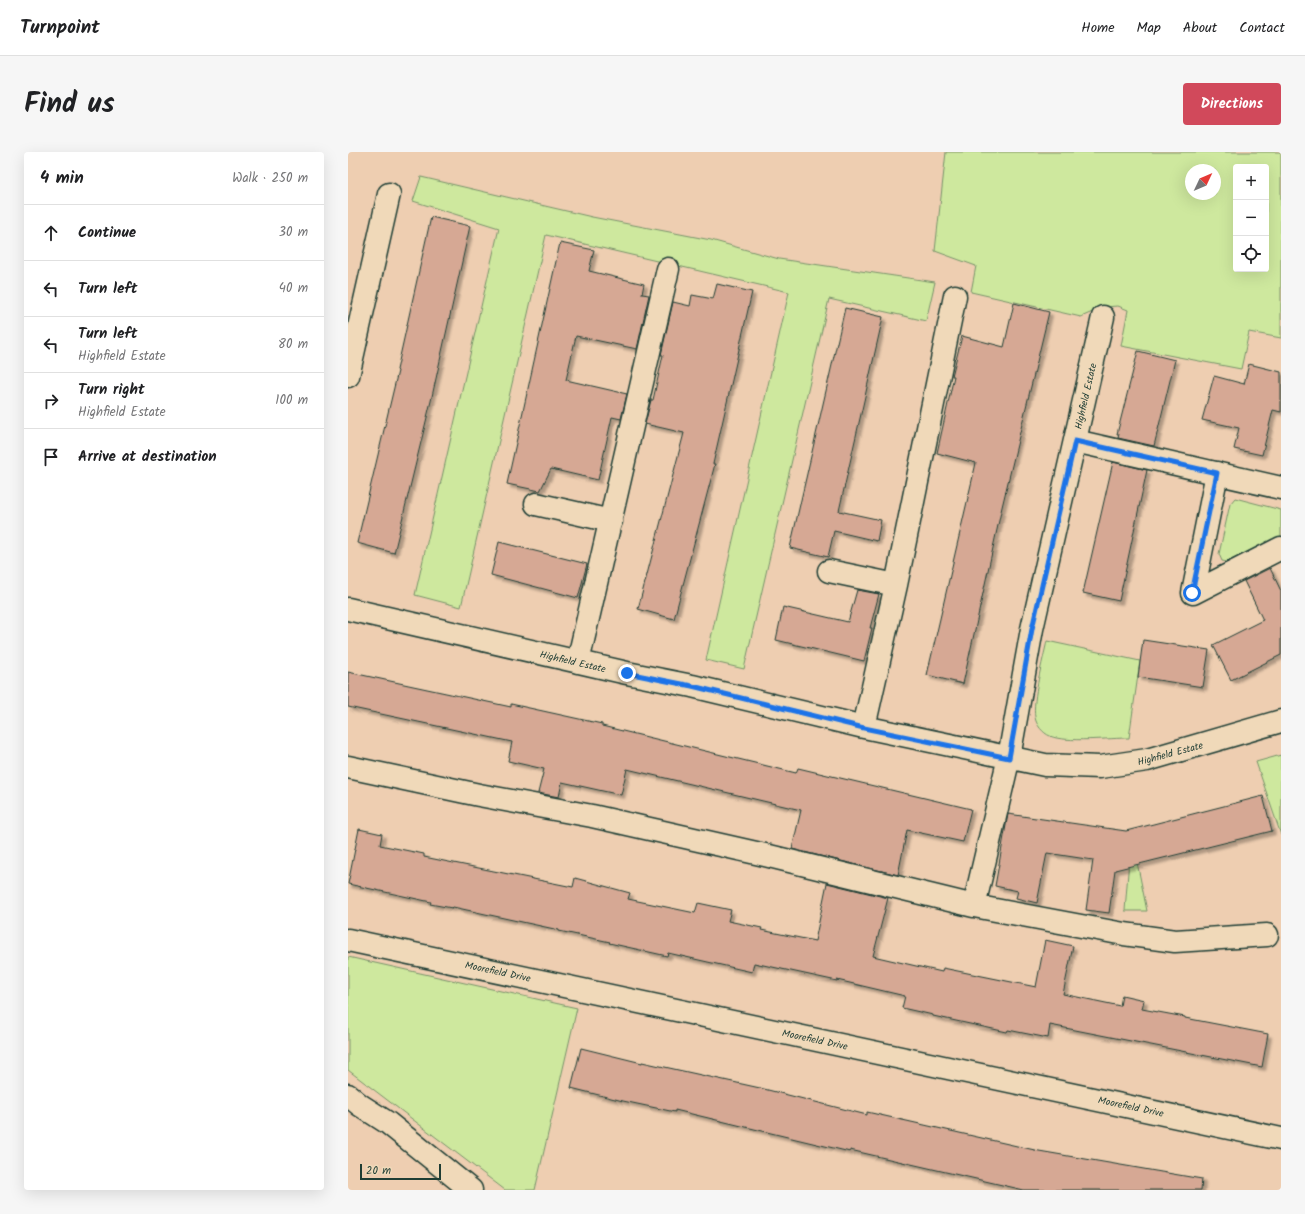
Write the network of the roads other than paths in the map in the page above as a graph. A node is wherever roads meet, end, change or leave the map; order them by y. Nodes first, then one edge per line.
1 (389, 194) dead end
2 (668, 268) dead end
3 (955, 296) dead end
4 (1103, 317) dead end
5 (348, 376) edge
6 (1075, 441) junction
7 (1217, 473) junction
8 (1281, 488) edge
9 (536, 504) dead end
10 (611, 521) junction
11 (1281, 548) edge
12 (829, 571) dead end
13 (896, 585) junction
14 (348, 609) edge
15 (578, 662) junction
16 (1281, 721) edge
17 (864, 728) junction
18 (1009, 758) junction
19 (348, 767) edge
20 (974, 906) junction
21 (1267, 935) dead end
22 (348, 940) edge
23 (352, 1106) edge
24 (1281, 1138) edge
25 (470, 1190) edge

1 - 5 street
2 - 10 street
3 - 13 street
4 - 6 street, Highfield Estate
6 - 7 street
6 - 18 street, Highfield Estate
7 - 8 street
7 - 11 street
9 - 10 street
10 - 15 street
12 - 13 street
13 - 17 street
14 - 15 street, Highfield Estate
15 - 17 street, Highfield Estate
16 - 18 street, Highfield Estate
17 - 18 street, Highfield Estate
18 - 20 street
19 - 20 street
20 - 21 street
22 - 24 street, Moorefield Drive
23 - 25 street

